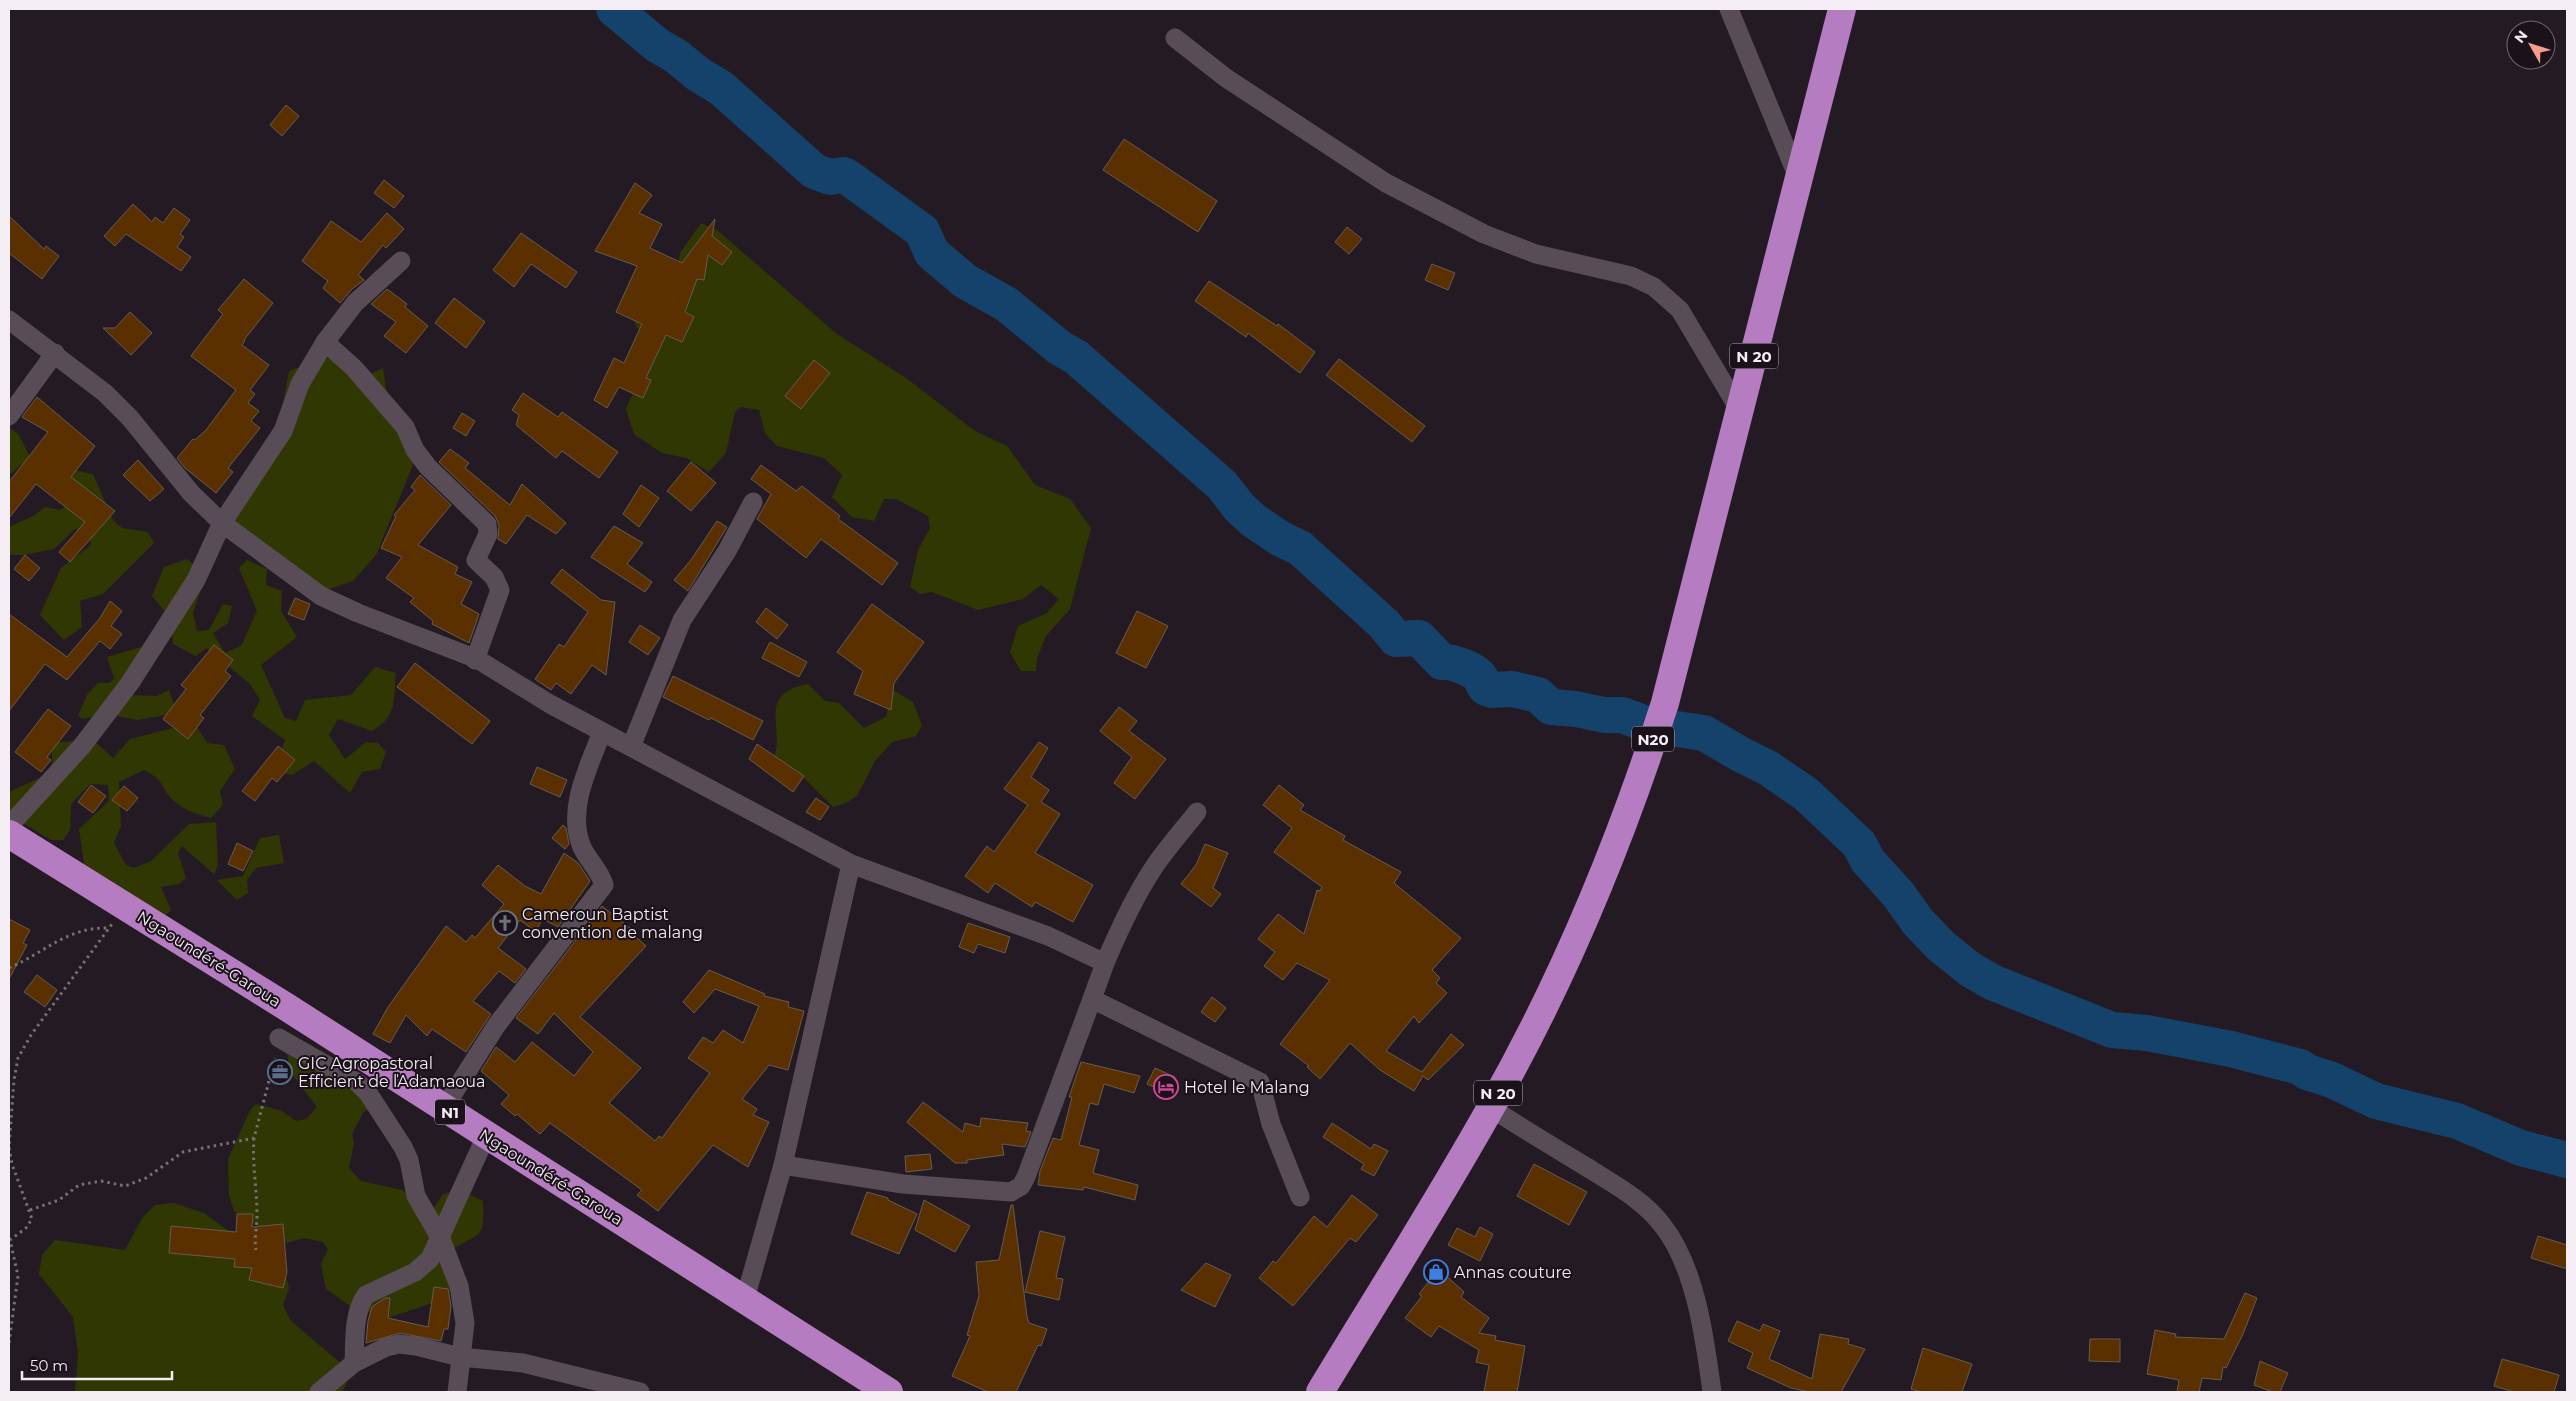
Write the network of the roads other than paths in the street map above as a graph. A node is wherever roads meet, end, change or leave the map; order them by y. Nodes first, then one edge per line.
1 (1729, 9) edge
2 (1842, 9) edge
3 (1175, 38) dead end
4 (1799, 182) junction
5 (401, 260) dead end
6 (9, 320) edge
7 (326, 342) junction
8 (55, 354) junction
9 (1740, 411) junction
10 (9, 416) edge
11 (753, 502) dead end
12 (222, 523) junction
13 (475, 660) junction
14 (1665, 703) joint
15 (602, 732) junction
16 (631, 747) junction
17 (1641, 776) joint
18 (1197, 812) dead end
19 (9, 826) edge
20 (9, 834) edge
21 (851, 864) junction
22 (1105, 963) junction
23 (1092, 999) junction
24 (279, 1038) road end
25 (444, 1108) junction
26 (1491, 1108) junction
27 (486, 1136) junction
28 (784, 1165) junction
29 (1300, 1197) dead end
30 (441, 1239) junction
31 (745, 1299) junction
32 (460, 1358) junction
33 (354, 1363) junction
34 (319, 1392) edge
35 (457, 1392) edge
36 (640, 1392) edge
37 (889, 1392) edge
38 (1320, 1392) edge
39 (1712, 1392) edge

1 - 4 street
2 - 4 highway, N 20
3 - 9 street
4 - 9 highway, N 20
5 - 7 street
6 - 8 street
7 - 12 street
7 - 13 street
8 - 10 street
8 - 12 street
9 - 14 highway, N 20
11 - 16 street
12 - 13 street
12 - 19 street
13 - 15 street
14 - 17 highway, N20
15 - 16 street
15 - 25 street
16 - 21 street
17 - 26 highway, N 20
18 - 22 street
20 - 25 highway, Ngaoundéré-Garoua / N1
21 - 22 street
21 - 28 street
22 - 23 street
23 - 28 street
23 - 29 street
24 - 30 street
25 - 27 highway, Ngaoundéré-Garoua / N1
26 - 38 highway, N 20
26 - 39 street
27 - 30 street
27 - 31 highway, Ngaoundéré-Garoua / N1
28 - 31 street
30 - 32 street
30 - 33 street
31 - 37 highway, Ngaoundéré-Garoua / N1
32 - 33 street
32 - 35 street
32 - 36 street
33 - 34 street

